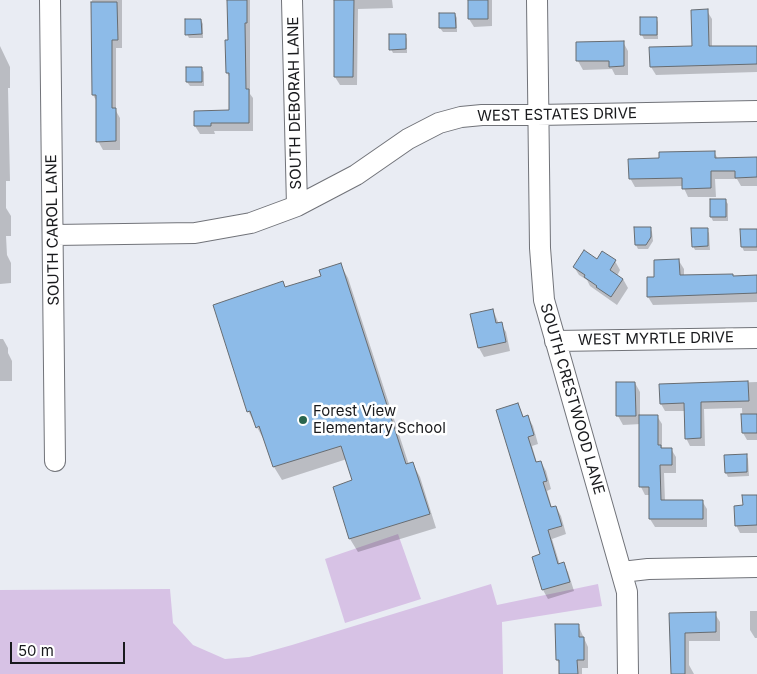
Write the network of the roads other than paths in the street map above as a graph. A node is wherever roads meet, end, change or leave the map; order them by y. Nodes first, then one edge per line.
1 (50, 0) edge
2 (292, 0) edge
3 (537, 0) edge
4 (757, 111) edge
5 (537, 115) junction
6 (297, 206) junction
7 (54, 235) junction
8 (757, 338) edge
9 (555, 341) junction
10 (55, 461) dead end
11 (757, 568) edge
12 (622, 572) junction
13 (628, 674) edge

1 - 7 street, SOUTH CAROL LANE
2 - 6 street, SOUTH DEBORAH LANE
3 - 5 street, SOUTH CRESTWOOD LANE
4 - 5 street, WEST ESTATES DRIVE
5 - 6 street, WEST ESTATES DRIVE
5 - 9 street, SOUTH CRESTWOOD LANE
6 - 7 street, WEST ESTATES DRIVE
7 - 10 street, SOUTH CAROL LANE
8 - 9 street, WEST MYRTLE DRIVE
9 - 12 street, SOUTH CRESTWOOD LANE
11 - 12 street
12 - 13 street, SOUTH CRESTWOOD LANE

